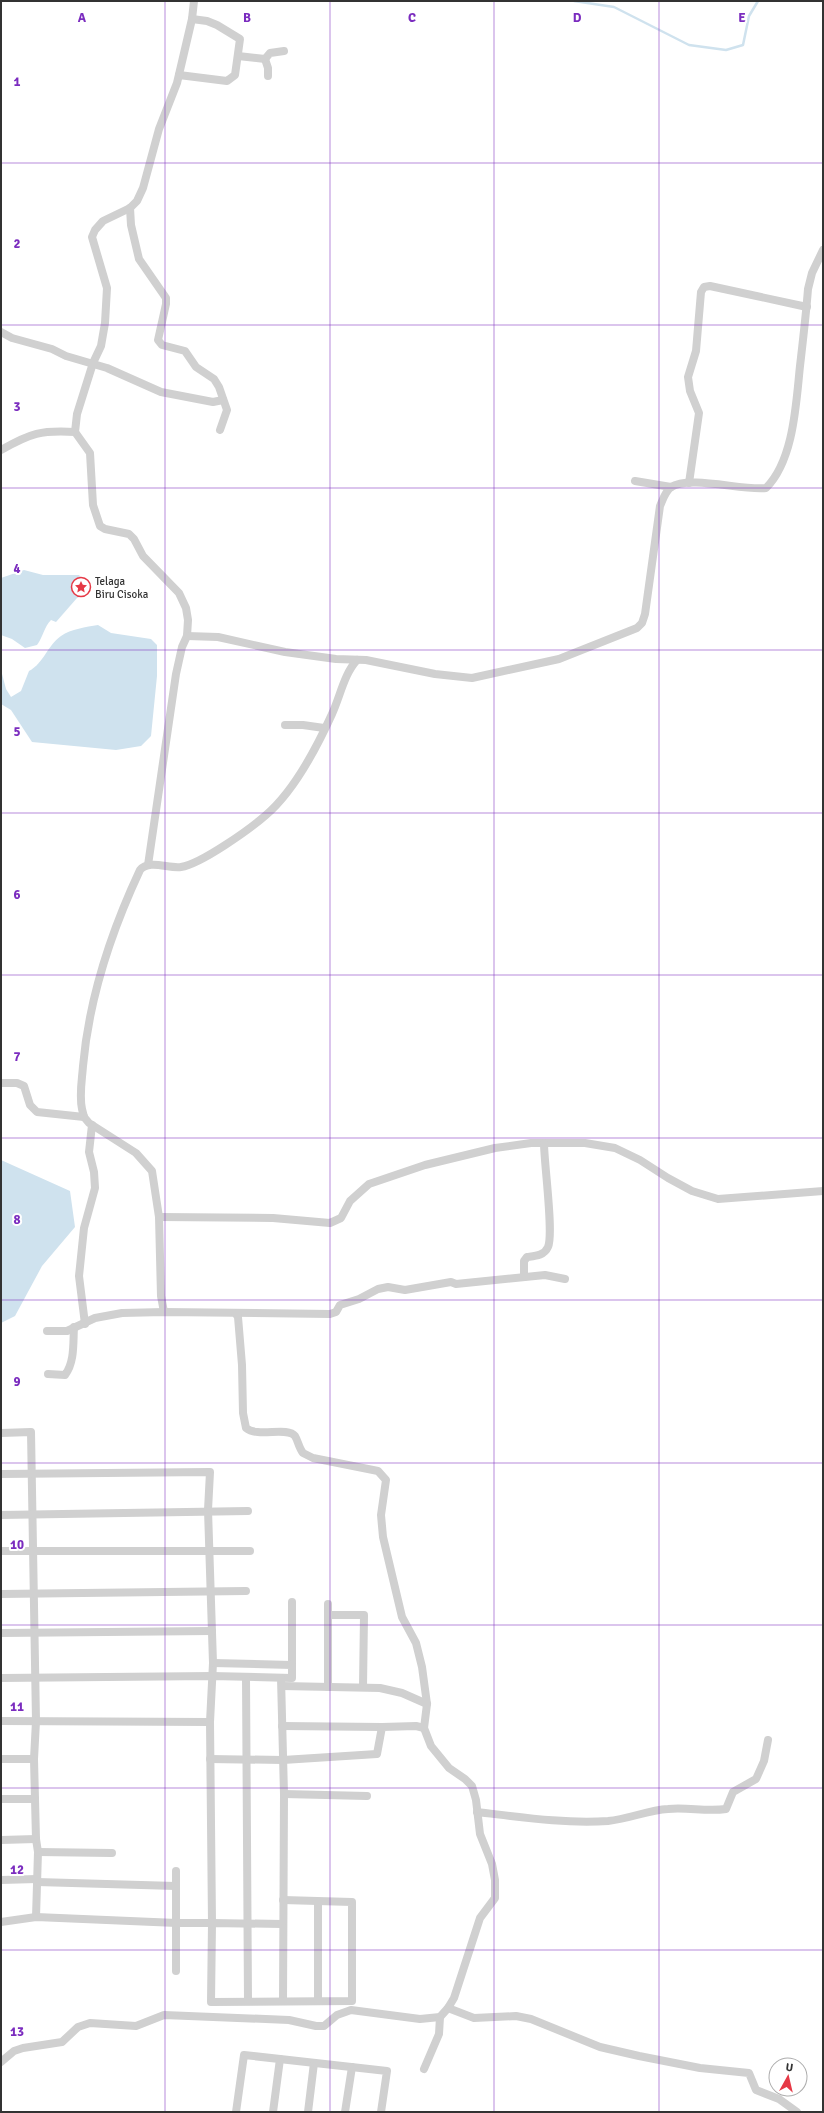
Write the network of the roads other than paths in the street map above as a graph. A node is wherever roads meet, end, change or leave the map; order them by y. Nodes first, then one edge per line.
1 (194, 1) edge
2 (192, 19) junction
3 (284, 51) dead end
4 (238, 56) junction
5 (265, 59) junction
6 (179, 74) junction
7 (268, 76) dead end
8 (130, 208) junction
9 (823, 250) edge
10 (807, 307) junction
11 (1, 332) edge
12 (93, 363) junction
13 (223, 400) junction
14 (220, 430) dead end
15 (75, 432) junction
16 (1, 450) edge
17 (635, 481) dead end
18 (689, 483) junction
19 (671, 487) junction
20 (187, 636) junction
21 (357, 660) junction
22 (285, 725) dead end
23 (324, 728) junction
24 (148, 865) junction
25 (1, 1083) edge
26 (84, 1117) junction
27 (92, 1125) junction
28 (544, 1143) junction
29 (823, 1191) edge
30 (159, 1218) junction
31 (524, 1276) junction
32 (565, 1279) dead end
33 (164, 1312) junction
34 (236, 1314) junction
35 (85, 1324) junction
36 (74, 1327) junction
37 (48, 1332) dead end
38 (48, 1374) dead end
39 (1, 1433) edge
40 (31, 1473) junction
41 (1, 1474) edge
42 (208, 1510) junction
43 (248, 1511) dead end
44 (31, 1514) junction
45 (1, 1515) edge
46 (32, 1550) junction
47 (210, 1550) junction
48 (1, 1551) edge
49 (250, 1551) dead end
50 (246, 1591) dead end
51 (211, 1592) junction
52 (1, 1594) edge
53 (32, 1594) junction
54 (292, 1602) dead end
55 (328, 1604) dead end
56 (328, 1615) junction
57 (212, 1631) junction
58 (1, 1633) edge
59 (34, 1633) junction
60 (213, 1663) junction
61 (292, 1665) junction
62 (212, 1676) junction
63 (1, 1678) edge
64 (35, 1678) junction
65 (246, 1678) junction
66 (282, 1678) junction
67 (282, 1686) junction
68 (328, 1687) junction
69 (363, 1687) junction
70 (427, 1704) junction
71 (1, 1721) edge
72 (36, 1721) junction
73 (210, 1722) junction
74 (282, 1726) junction
75 (382, 1727) junction
76 (424, 1728) junction
77 (768, 1740) dead end
78 (34, 1758) junction
79 (1, 1759) edge
80 (210, 1759) junction
81 (246, 1760) junction
82 (282, 1760) junction
83 (284, 1794) junction
84 (367, 1796) dead end
85 (1, 1799) edge
86 (35, 1799) junction
87 (477, 1812) junction
88 (36, 1839) junction
89 (1, 1840) edge
90 (38, 1852) junction
91 (112, 1853) dead end
92 (176, 1871) dead end
93 (1, 1880) edge
94 (37, 1880) junction
95 (176, 1886) junction
96 (283, 1900) junction
97 (318, 1902) junction
98 (36, 1917) junction
99 (1, 1922) edge
100 (246, 1922) junction
101 (212, 1923) junction
102 (177, 1924) junction
103 (282, 1924) junction
104 (176, 1971) dead end
105 (283, 2001) junction
106 (318, 2001) junction
107 (248, 2002) junction
108 (448, 2008) junction
109 (440, 2017) junction
110 (280, 2059) junction
111 (1, 2062) edge
112 (314, 2063) junction
113 (352, 2067) junction
114 (424, 2069) dead end
115 (236, 2112) edge
116 (273, 2112) edge
117 (308, 2112) edge
118 (345, 2112) edge
119 (381, 2112) edge
120 (797, 2112) edge

1 - 2 street
2 - 4 street
2 - 6 street
3 - 5 street
4 - 5 street
4 - 6 street
5 - 7 street
6 - 8 street
8 - 12 street
8 - 13 street
9 - 10 street
10 - 18 street
10 - 18 street
11 - 12 street
12 - 13 street
12 - 15 street
13 - 14 street
15 - 16 street
15 - 20 street
17 - 19 street
18 - 19 street
19 - 21 street
20 - 21 street
20 - 24 street
21 - 23 street
22 - 23 street
23 - 24 street
24 - 26 street
25 - 26 street
26 - 27 street
27 - 30 street
27 - 35 street
28 - 29 street
28 - 30 street
28 - 31 street
30 - 33 street
31 - 32 street
31 - 34 street
33 - 34 street
33 - 35 street
34 - 70 street
35 - 36 street
36 - 37 street
36 - 38 street
39 - 40 street
40 - 41 street
40 - 42 street
40 - 44 street
42 - 43 street
42 - 44 street
42 - 47 street
44 - 45 street
44 - 46 street
46 - 47 street
46 - 48 street
46 - 53 street
47 - 49 street
47 - 51 street
50 - 51 street
51 - 53 street
51 - 57 street
52 - 53 street
53 - 59 street
54 - 61 street
55 - 56 street
56 - 68 street
56 - 69 street
57 - 59 street
57 - 60 street
58 - 59 street
59 - 64 street
60 - 61 street
60 - 62 street
61 - 66 street
62 - 64 street
62 - 65 street
62 - 73 street
63 - 64 street
64 - 72 street
65 - 66 street
65 - 81 street
66 - 67 street
67 - 68 street
67 - 74 street
68 - 69 street
69 - 70 street
70 - 76 street
71 - 72 street
72 - 73 street
72 - 78 street
73 - 80 street
74 - 75 street
74 - 82 street
75 - 76 street
75 - 82 street
76 - 87 street
77 - 87 street
78 - 79 street
78 - 86 street
80 - 81 street
80 - 101 street
81 - 82 street
81 - 100 street
82 - 83 street
83 - 84 street
83 - 96 street
85 - 86 street
86 - 88 street
87 - 108 street
88 - 89 street
88 - 90 street
90 - 91 street
90 - 94 street
92 - 95 street
93 - 94 street
94 - 95 street
94 - 98 street
95 - 102 street
96 - 97 street
96 - 103 street
97 - 106 street
97 - 106 street
98 - 99 street
98 - 102 street
100 - 101 street
100 - 103 street
100 - 107 street
101 - 102 street
101 - 107 street
102 - 104 street
103 - 105 street
105 - 106 street
105 - 107 street
108 - 109 street
108 - 120 street
109 - 111 street
109 - 114 street
110 - 112 street
110 - 115 street
110 - 116 street
112 - 113 street
112 - 117 street
113 - 118 street
113 - 119 street

